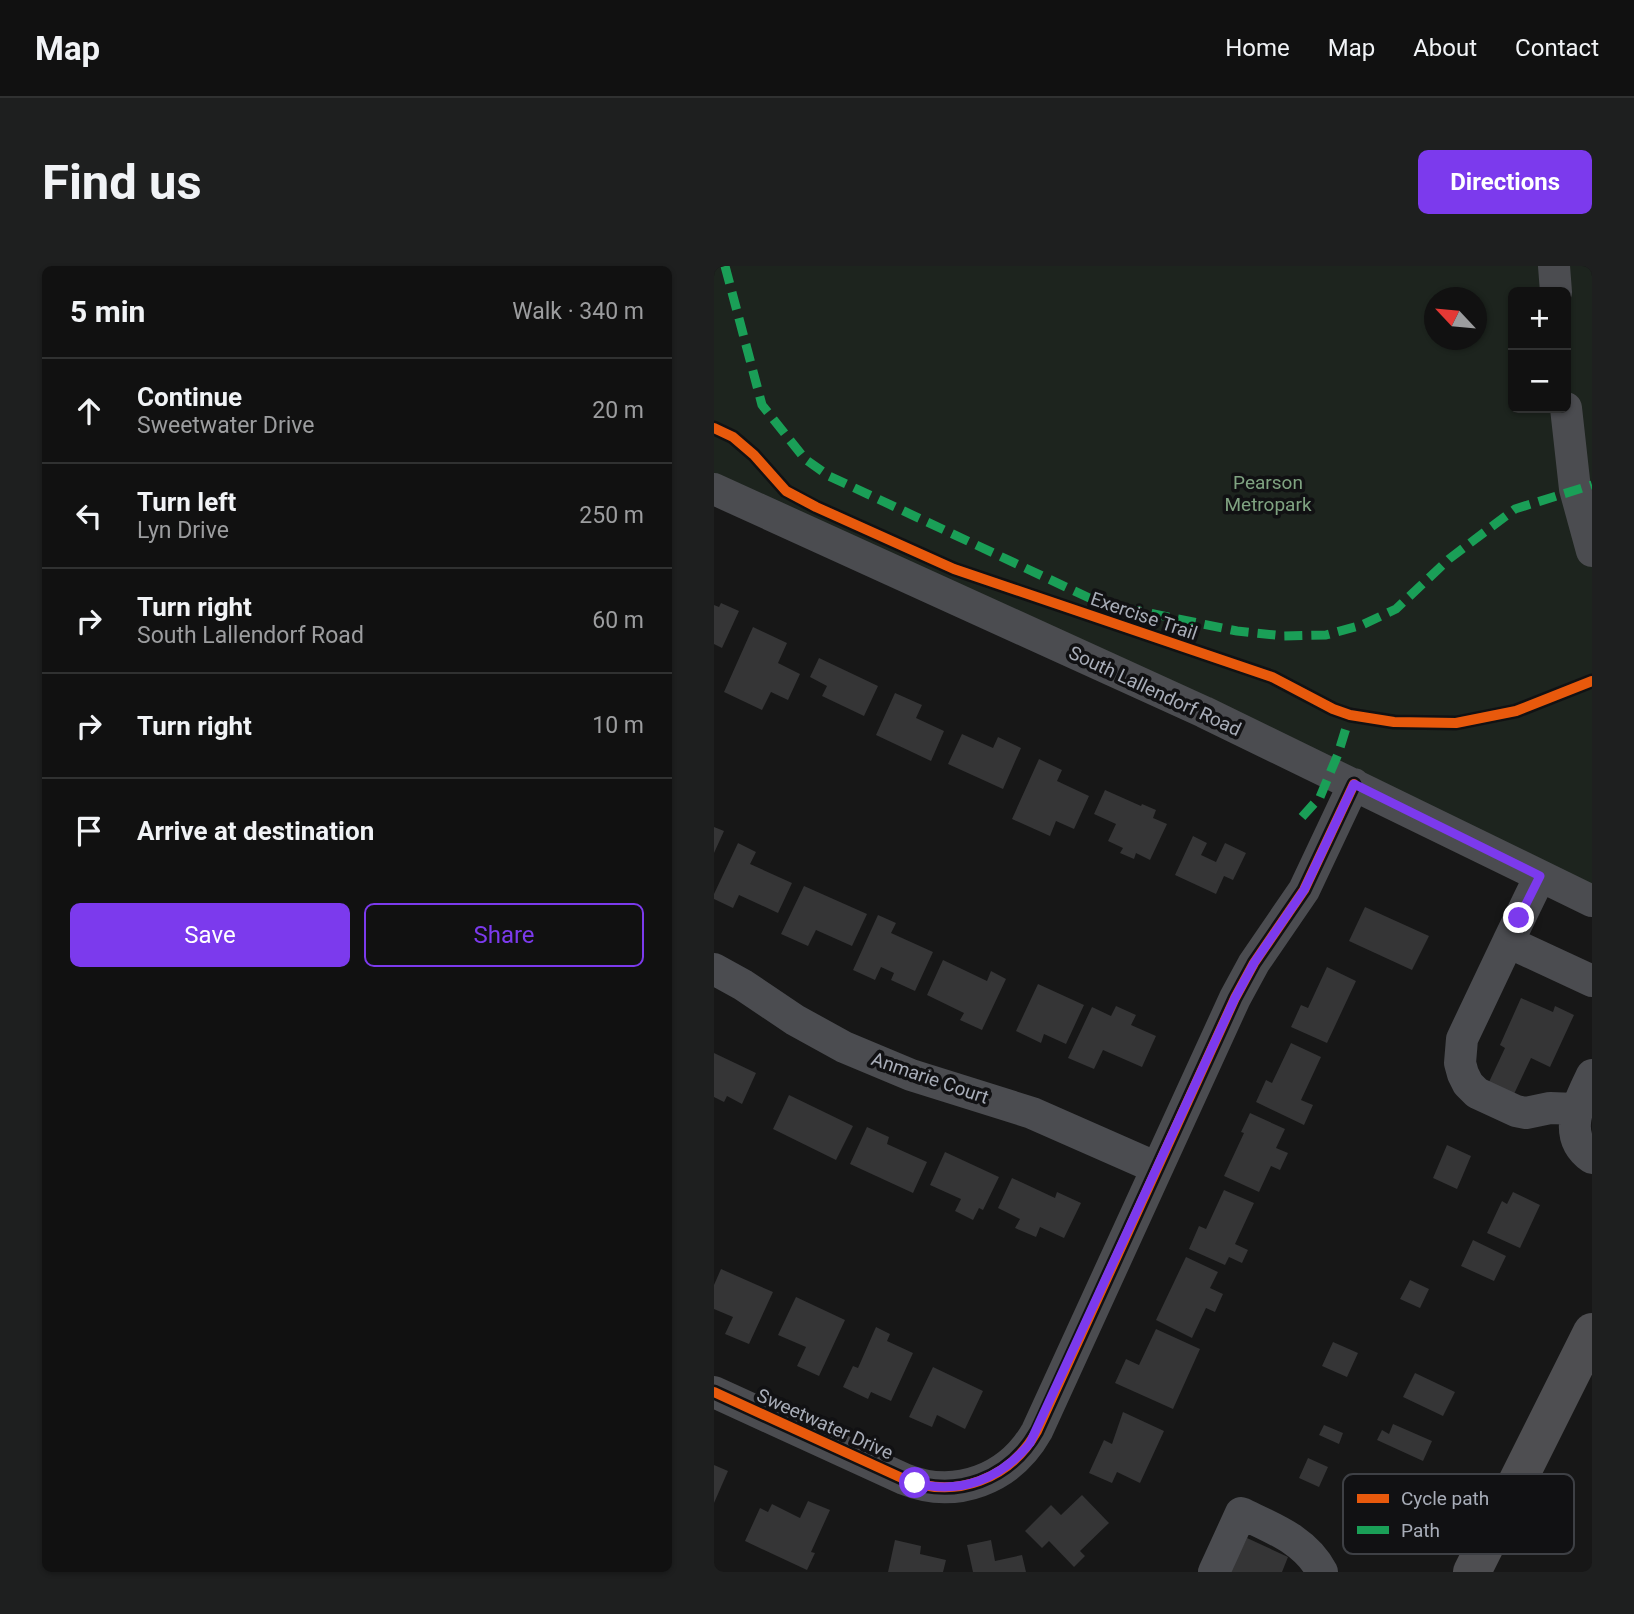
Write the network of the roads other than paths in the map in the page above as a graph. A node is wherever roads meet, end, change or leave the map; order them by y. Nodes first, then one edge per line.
1 (1554, 266) edge
2 (1556, 287) edge
3 (1567, 413) edge
4 (714, 489) edge
5 (1592, 551) edge
6 (1354, 784) junction
7 (1540, 876) junction
8 (1592, 900) edge
9 (1508, 942) junction
10 (714, 969) edge
11 (1592, 981) edge
12 (1592, 1075) edge
13 (1576, 1109) junction
14 (1592, 1158) edge
15 (1157, 1168) junction
16 (1592, 1332) edge
17 (714, 1392) edge
18 (1521, 1474) edge
19 (1481, 1554) edge
20 (1214, 1572) edge
21 (1322, 1572) edge
22 (1472, 1572) edge

1 - 2 street
3 - 5 street
4 - 6 street, South Lallendorf Road
6 - 7 street, South Lallendorf Road
6 - 15 street
7 - 8 street, South Lallendorf Road
7 - 9 street
9 - 11 street
9 - 13 street
10 - 15 street, Anmarie Court
12 - 13 street
13 - 14 street
15 - 17 street, Sweetwater Drive
16 - 18 highway
19 - 22 highway
20 - 21 street

